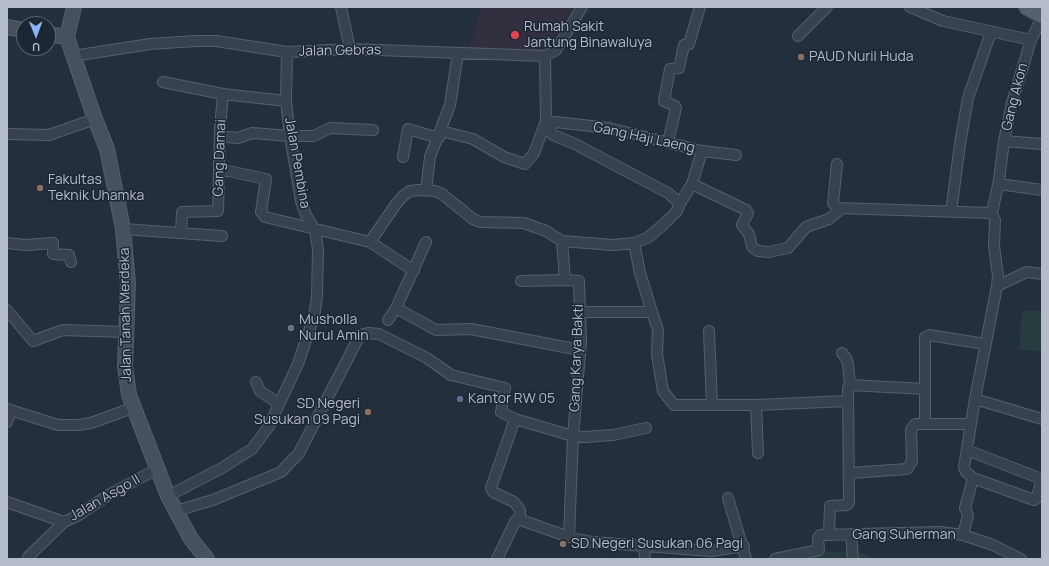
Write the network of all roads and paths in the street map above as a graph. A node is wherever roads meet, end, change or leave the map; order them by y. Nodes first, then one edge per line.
1 (74, 7) edge
2 (340, 7) edge
3 (582, 7) edge
4 (700, 7) edge
5 (827, 7) edge
6 (910, 7) edge
7 (1027, 7) edge
8 (1042, 16) edge
9 (991, 32) junction
10 (56, 35) edge
11 (798, 36) dead end
12 (67, 37) junction
13 (1031, 40) junction
14 (350, 48) junction
15 (287, 52) junction
16 (458, 52) junction
17 (74, 56) junction
18 (546, 56) junction
19 (163, 82) dead end
20 (223, 94) junction
21 (286, 101) junction
22 (95, 119) junction
23 (549, 122) junction
24 (373, 130) dead end
25 (7, 134) edge
26 (440, 134) junction
27 (290, 136) junction
28 (227, 137) dead end
29 (1004, 141) junction
30 (668, 142) junction
31 (1042, 144) edge
32 (702, 151) junction
33 (736, 155) dead end
34 (403, 157) dead end
35 (837, 164) dead end
36 (219, 169) junction
37 (692, 184) junction
38 (999, 184) junction
39 (426, 190) junction
40 (1042, 190) edge
41 (679, 205) junction
42 (842, 209) junction
43 (951, 212) junction
44 (992, 213) junction
45 (123, 229) junction
46 (315, 230) junction
47 (181, 233) junction
48 (222, 236) dead end
49 (562, 240) junction
50 (370, 242) junction
51 (426, 242) dead end
52 (7, 243) edge
53 (634, 243) junction
54 (71, 262) dead end
55 (414, 271) junction
56 (1042, 274) edge
57 (565, 280) junction
58 (521, 281) dead end
59 (997, 286) junction
60 (396, 308) junction
61 (7, 310) edge
62 (579, 312) junction
63 (652, 312) junction
64 (388, 320) dead end
65 (709, 330) dead end
66 (126, 332) junction
67 (986, 344) junction
68 (580, 350) junction
69 (842, 354) dead end
70 (256, 382) dead end
71 (850, 386) junction
72 (925, 389) junction
73 (975, 399) junction
74 (847, 401) junction
75 (280, 404) junction
76 (712, 405) junction
77 (756, 405) junction
78 (132, 408) junction
79 (9, 410) edge
80 (515, 419) junction
81 (1042, 420) edge
82 (7, 422) edge
83 (926, 424) junction
84 (971, 424) junction
85 (646, 428) dead end
86 (573, 436) junction
87 (966, 450) junction
88 (758, 453) dead end
89 (157, 469) junction
90 (850, 472) junction
91 (973, 478) junction
92 (168, 496) junction
93 (728, 498) dead end
94 (7, 502) edge
95 (176, 511) junction
96 (519, 519) junction
97 (64, 522) junction
98 (852, 534) junction
99 (830, 535) junction
100 (962, 535) junction
101 (569, 537) junction
102 (644, 545) junction
103 (744, 546) junction
104 (28, 557) dead end
105 (201, 557) edge
106 (497, 559) edge
107 (645, 559) edge
108 (746, 559) edge
109 (775, 559) edge
110 (853, 559) edge
111 (1021, 559) edge

1 - 12 street
2 - 14 street
3 - 18 street
4 - 30 street
5 - 11 street
6 - 9 street
7 - 8 main road
8 - 13 street, Gang Akon
9 - 13 street
9 - 43 street
10 - 12 street
12 - 17 street, Jalan Tanah Merdeka
13 - 29 street, Gang Akon
14 - 15 street, Jalan Gebras
14 - 16 street, Jalan Gebras
15 - 17 street, Jalan Gebras
15 - 21 street, Jalan Pembina
16 - 18 street, Jalan Gebras
16 - 26 street
17 - 22 street, Jalan Tanah Merdeka
18 - 23 street, Gang Haji Laeng
19 - 20 street
20 - 21 street
20 - 36 street, Gang Damai
21 - 27 street, Jalan Pembina
22 - 25 street
22 - 45 street, Jalan Tanah Merdeka
23 - 26 street
23 - 30 street, Gang Haji Laeng
23 - 41 street, Gang Haji Laeng
24 - 27 street
26 - 34 street
26 - 39 street
27 - 28 street
27 - 46 street, Jalan Pembina
29 - 31 street, Gang Akon
29 - 38 street
30 - 32 street, Gang Haji Laeng
32 - 33 street, Gang Haji Laeng
32 - 37 street
35 - 42 street
36 - 46 street
36 - 47 street, Gang Damai
37 - 41 street
37 - 42 street
38 - 40 street
38 - 44 street
39 - 49 street
39 - 50 street
41 - 53 street
42 - 43 street
43 - 44 street
44 - 59 street
45 - 47 street
45 - 66 street, Jalan Tanah Merdeka
46 - 50 street
46 - 75 street, Jalan Pembina
47 - 48 street
49 - 53 street
49 - 57 street
50 - 55 street
51 - 55 street
52 - 54 street
53 - 63 street
55 - 60 street
56 - 59 street
57 - 58 street
57 - 62 street, Gang Karya Bakti
59 - 67 street
60 - 64 street
60 - 68 street
61 - 66 street
62 - 63 street
62 - 68 street, Gang Karya Bakti
63 - 76 street
65 - 76 street
66 - 78 street, Jalan Tanah Merdeka
67 - 72 street
67 - 73 street
68 - 86 street, Gang Karya Bakti
69 - 71 street
70 - 75 street
71 - 72 street
71 - 74 street
72 - 83 street
73 - 81 street
73 - 84 street
74 - 77 street
74 - 90 street
75 - 92 street, Jalan Pembina
76 - 77 street
77 - 88 street
78 - 79 street
78 - 89 street, Jalan Tanah Merdeka
79 - 82 street
80 - 86 street
80 - 95 street
80 - 96 street
83 - 84 street
83 - 90 street
84 - 87 street
85 - 86 street
86 - 101 street, Gang Karya Bakti
87 - 91 street
87 - 91 street
89 - 92 street, Jalan Tanah Merdeka
89 - 97 street, Jalan Asgo II
90 - 99 street
91 - 100 street
92 - 95 street, Jalan Tanah Merdeka
93 - 103 street
94 - 97 street, Jalan Asgo II
95 - 105 street, Jalan Tanah Merdeka
96 - 101 street
96 - 106 street
97 - 104 street
98 - 99 street, Gang Suherman
98 - 100 street, Gang Suherman
98 - 110 street
99 - 109 street
100 - 111 street, Gang Suherman
101 - 102 street
102 - 103 street
102 - 107 street
103 - 108 street

